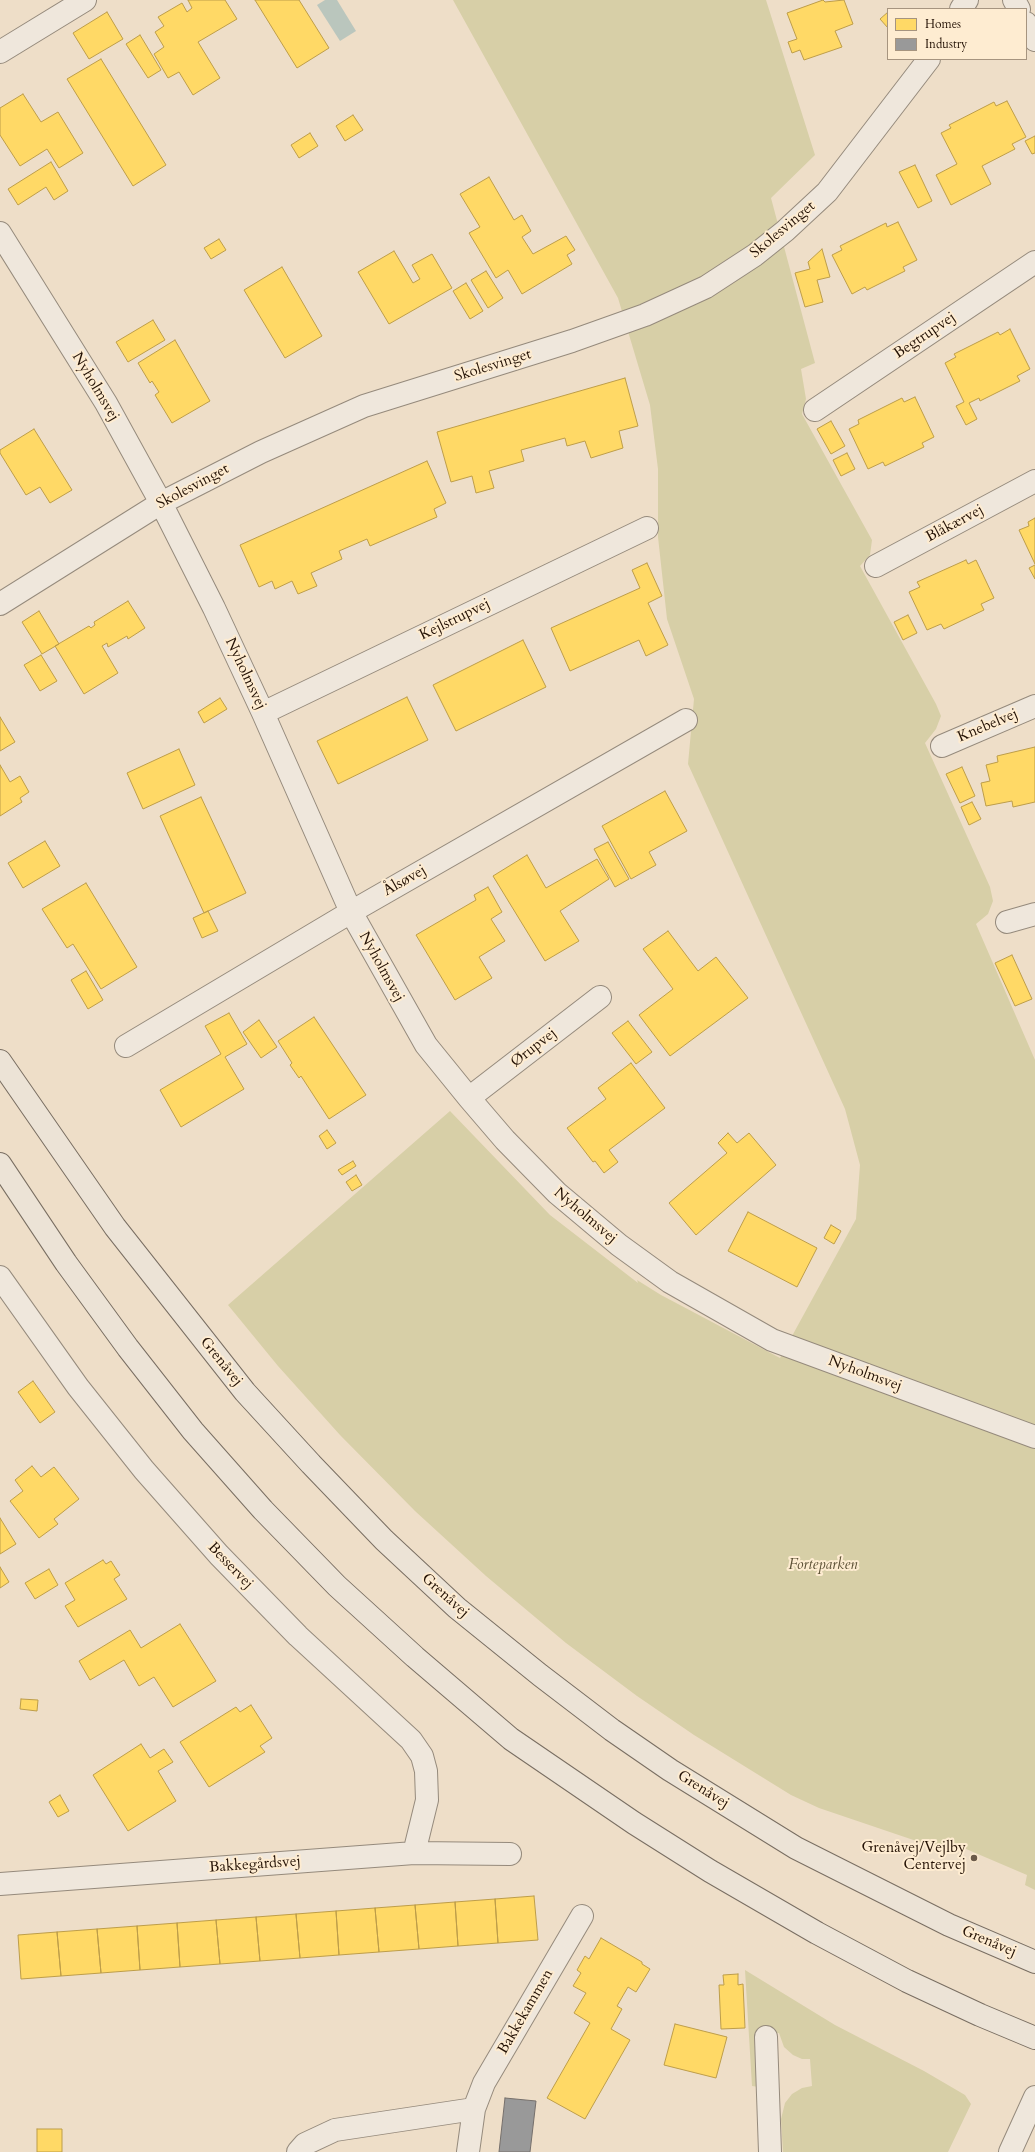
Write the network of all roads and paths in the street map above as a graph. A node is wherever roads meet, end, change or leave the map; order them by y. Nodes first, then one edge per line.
1 (85, 0) edge
2 (1027, 25) edge
3 (1035, 40) edge
4 (0, 52) edge
5 (928, 60) edge
6 (0, 233) edge
7 (1035, 262) edge
8 (815, 410) dead end
9 (1035, 481) edge
10 (162, 503) junction
11 (647, 528) dead end
12 (876, 566) dead end
13 (0, 604) edge
14 (1035, 706) edge
15 (263, 713) junction
16 (686, 720) dead end
17 (942, 746) dead end
18 (350, 912) junction
19 (1035, 914) edge
20 (1007, 922) dead end
21 (600, 997) dead end
22 (126, 1046) dead end
23 (0, 1061) edge
24 (469, 1098) junction
25 (0, 1164) edge
26 (0, 1277) edge
27 (1035, 1437) edge
28 (414, 1853) junction
29 (510, 1854) dead end
30 (0, 1884) edge
31 (582, 1916) dead end
32 (1035, 1962) edge
33 (766, 2037) dead end
34 (1035, 2038) edge
35 (1035, 2097) edge
36 (474, 2110) junction
37 (298, 2152) edge
38 (468, 2152) edge
39 (770, 2152) edge
40 (1010, 2152) edge

1 - 4 street
2 - 3 street
5 - 10 street, Skolesvinget
6 - 10 street, Nyholmsvej
7 - 8 street, Begtrupvej
9 - 12 street, Blåkærvej
10 - 13 street, Skolesvinget
10 - 15 street, Nyholmsvej
11 - 15 street, Kejlstrupvej
14 - 17 street, Knebelvej
15 - 18 street, Nyholmsvej
16 - 18 street, Ålsøvej
18 - 22 street, Ålsøvej
18 - 24 street, Nyholmsvej
19 - 20 street
21 - 24 street, Ørupvej
23 - 32 main road, Grenåvej
24 - 27 street, Nyholmsvej
25 - 34 main road
26 - 28 street, Besservej
28 - 29 street, Bakkegårdsvej
28 - 30 street, Bakkegårdsvej
31 - 36 street, Bakkekammen
33 - 39 street
35 - 40 street
36 - 37 street
36 - 38 street, Bakkekammen

